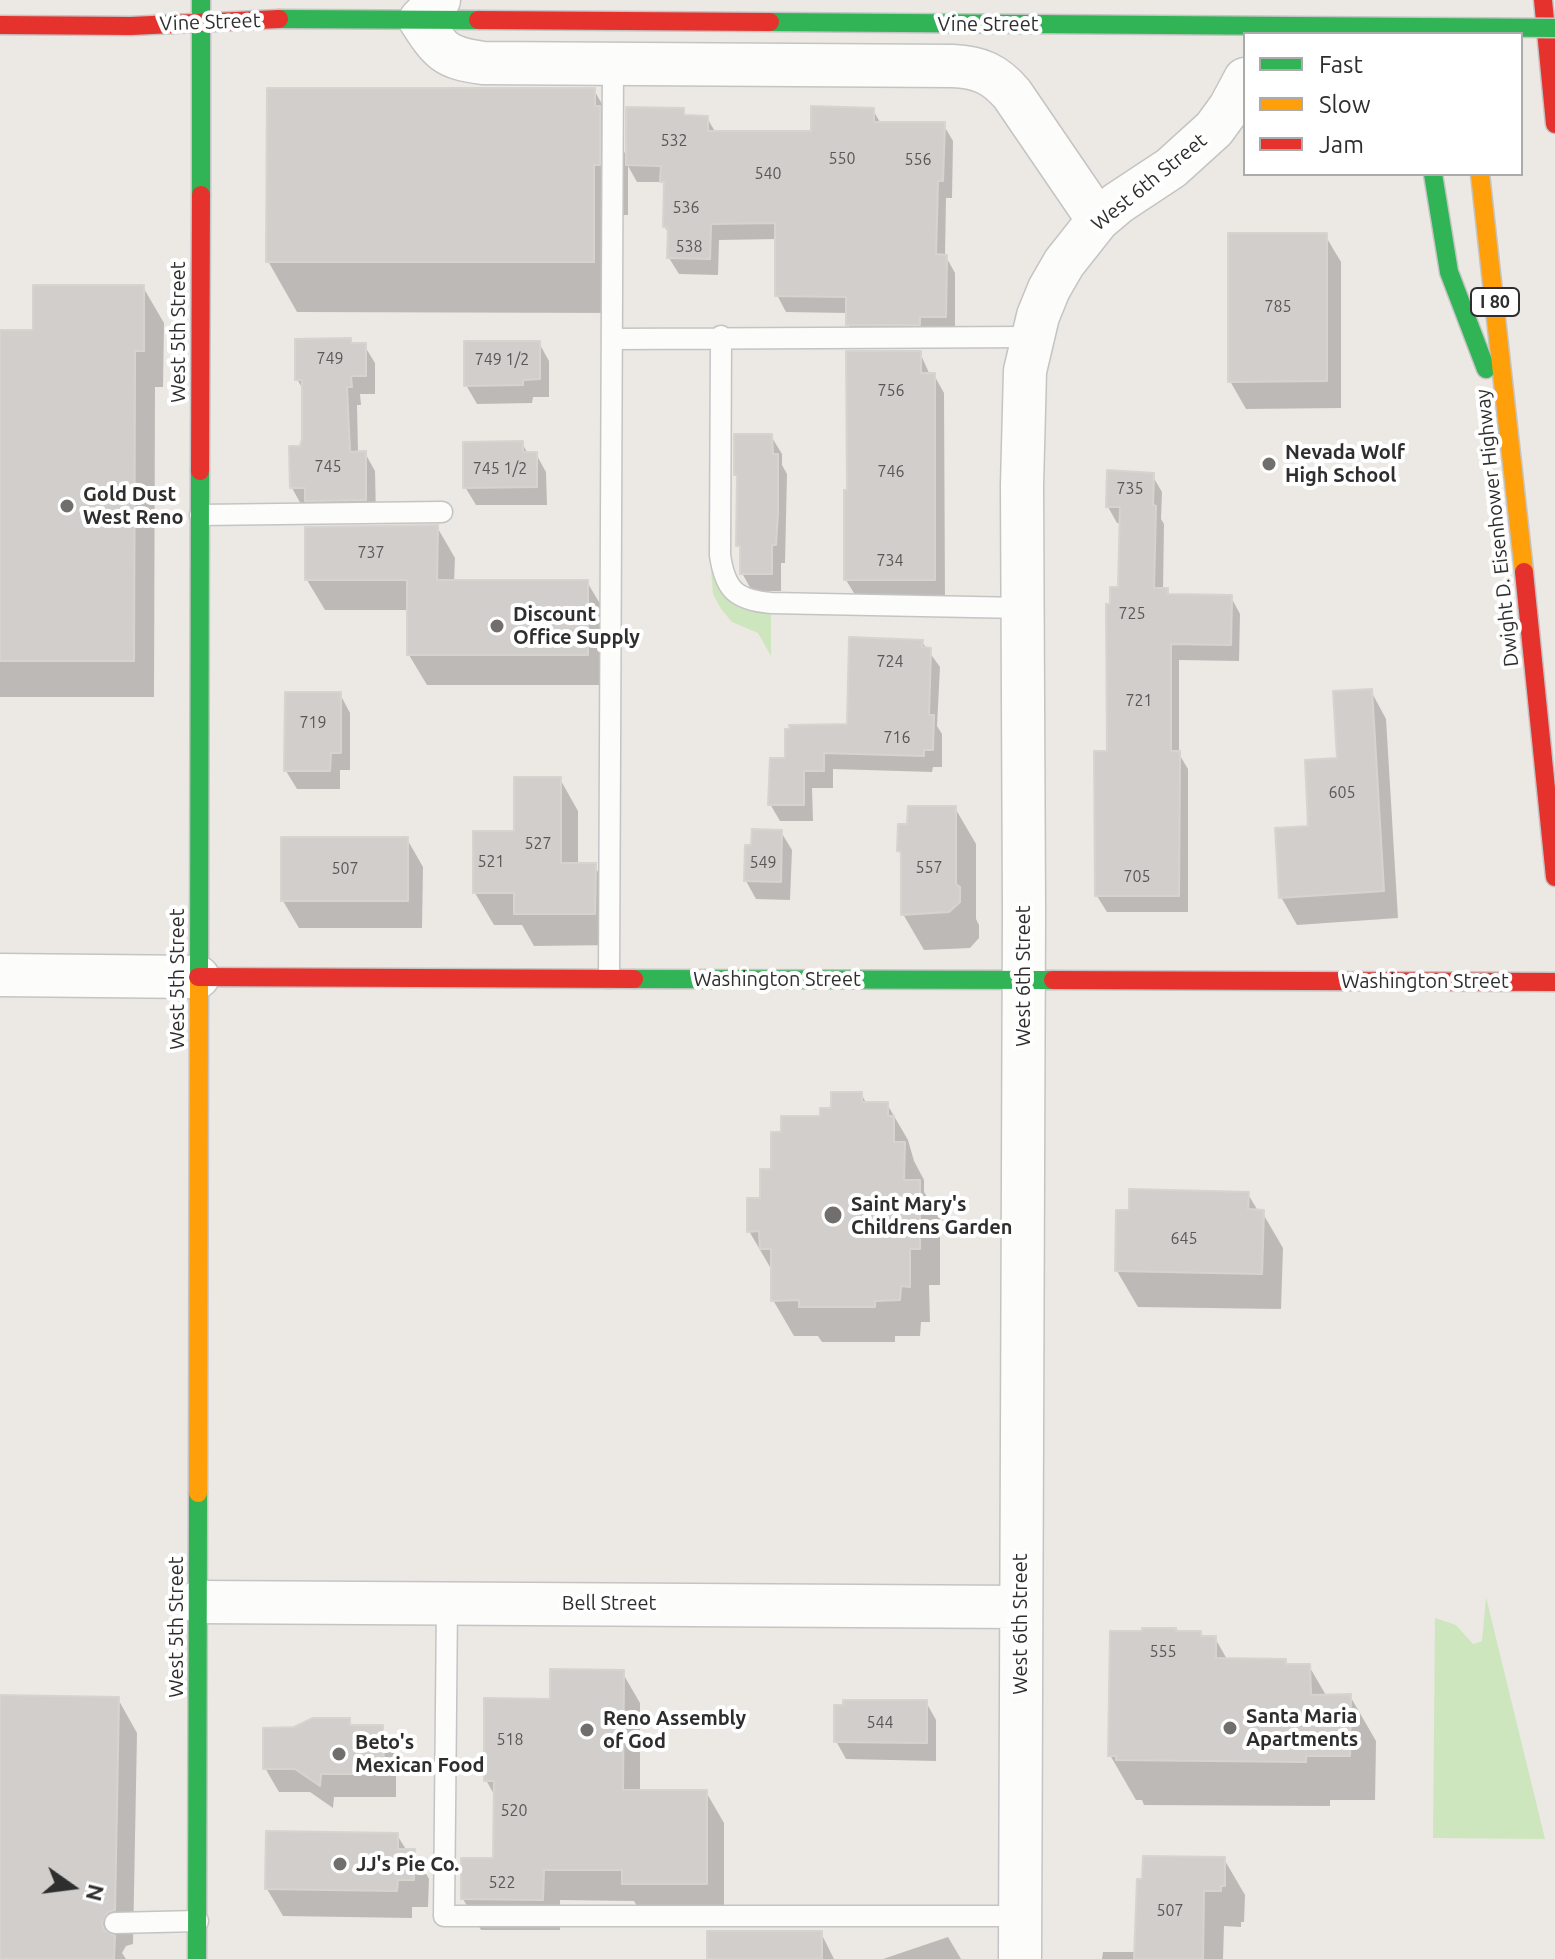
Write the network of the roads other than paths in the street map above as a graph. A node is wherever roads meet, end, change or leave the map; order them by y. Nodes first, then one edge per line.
1 (201, 0) edge
2 (1256, 0) edge
3 (1543, 0) edge
4 (430, 10) edge
5 (1406, 11) dead end
6 (1460, 11) dead end
7 (201, 21) junction
8 (0, 25) edge
9 (1555, 28) edge
10 (1256, 32) edge
11 (1410, 32) edge
12 (1463, 32) edge
13 (613, 63) junction
14 (1243, 83) edge
15 (1555, 124) edge
16 (1433, 176) edge
17 (1480, 176) edge
18 (1098, 220) junction
19 (721, 336) junction
20 (1032, 337) junction
21 (612, 339) junction
22 (1510, 431) junction
23 (442, 512) dead end
24 (200, 515) junction
25 (1022, 608) junction
26 (1555, 877) edge
27 (0, 975) edge
28 (198, 977) junction
29 (609, 978) junction
30 (1023, 979) junction
31 (1555, 982) edge
32 (198, 1602) junction
33 (447, 1602) junction
34 (1020, 1607) junction
35 (1020, 1916) junction
36 (198, 1921) junction
37 (115, 1923) dead end
38 (197, 1959) edge
39 (1020, 1959) edge

1 - 7 main road, West 5th Street
2 - 10 street
3 - 15 main road
4 - 7 main road, Vine Street
4 - 9 main road, Vine Street, bridge
4 - 13 street, Vine Street
5 - 11 main road
6 - 12 main road
7 - 8 main road, Vine Street
7 - 24 main road, West 5th Street
13 - 18 street, Vine Street
13 - 21 lane
14 - 18 street, West 6th Street
16 - 22 main road
17 - 22 main road, Dwight D. Eisenhower Highway / I 80
18 - 20 street, West 6th Street
19 - 20 lane
19 - 21 lane
19 - 25 lane
20 - 25 street, West 6th Street
21 - 29 lane
22 - 26 main road, Dwight D. Eisenhower Highway / I 80
23 - 24 lane
24 - 28 main road, West 5th Street
25 - 30 street, West 6th Street
27 - 28 street, Washington Street
28 - 29 main road, Washington Street
28 - 32 main road, West 5th Street
29 - 30 main road, Washington Street
30 - 31 main road, Washington Street
30 - 34 street, West 6th Street
32 - 33 street, Bell Street
32 - 36 main road, West 5th Street
33 - 34 street, Bell Street
33 - 35 lane
34 - 35 street, West 6th Street
35 - 39 street, West 6th Street
36 - 37 lane
36 - 38 main road, West 5th Street

